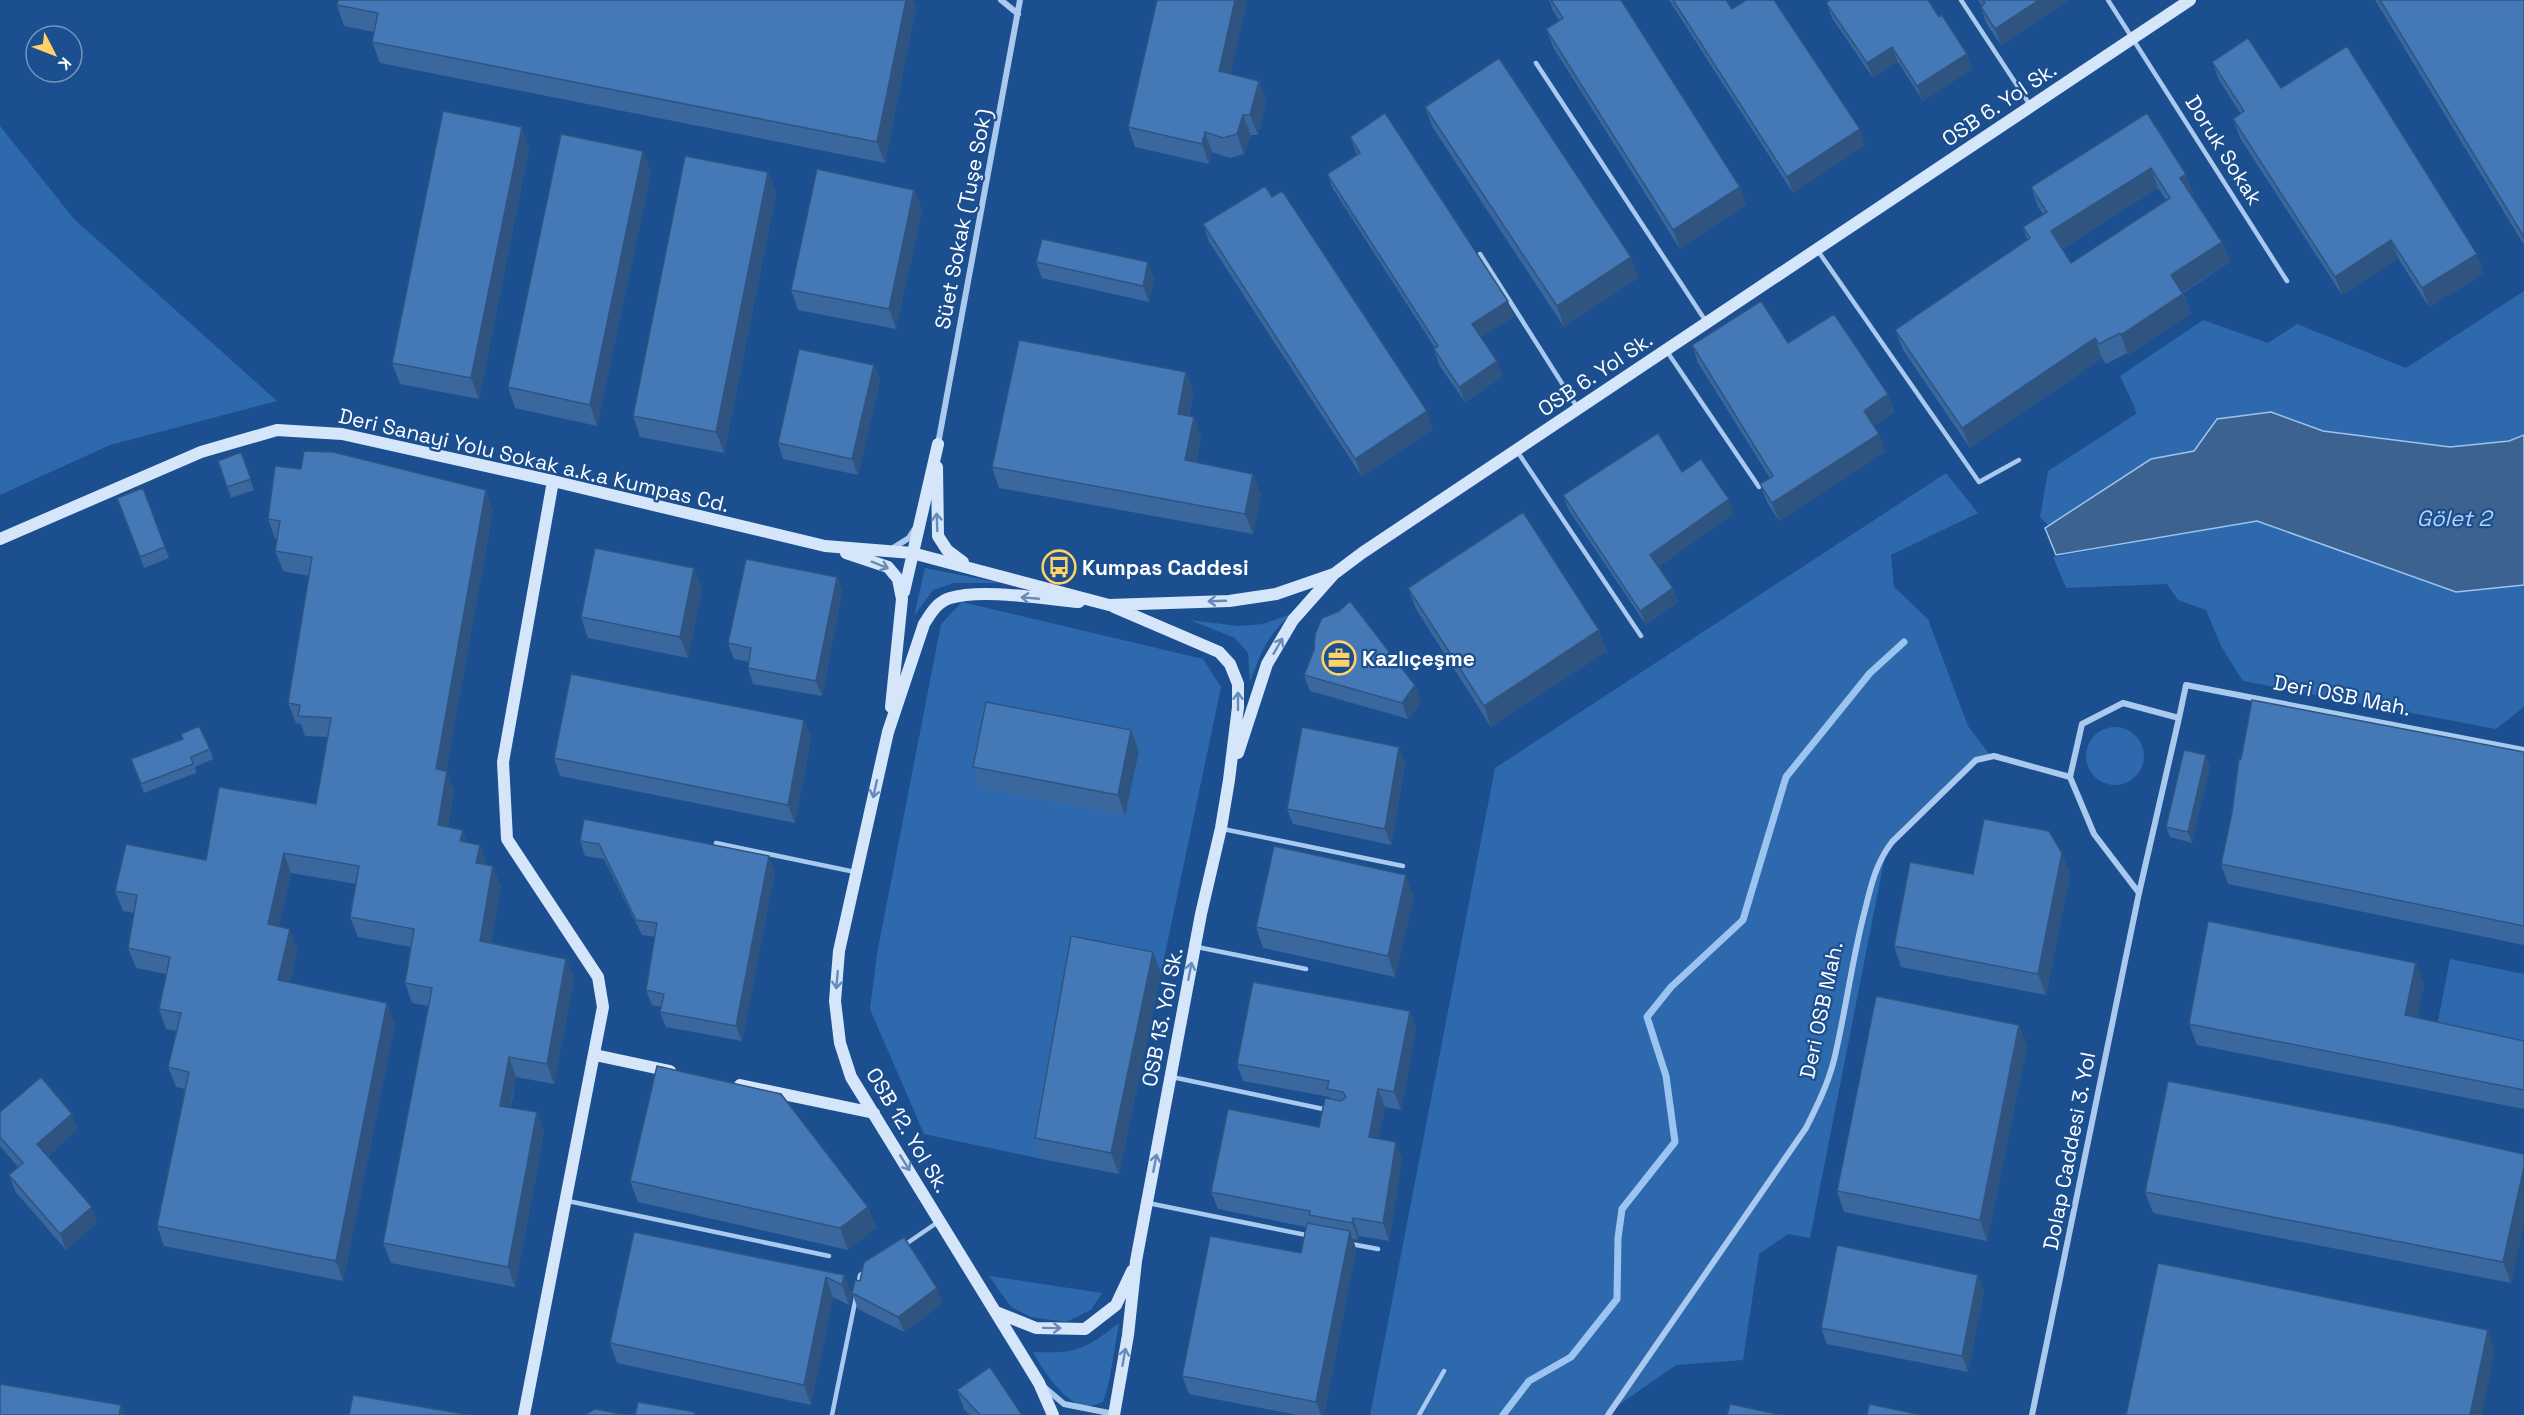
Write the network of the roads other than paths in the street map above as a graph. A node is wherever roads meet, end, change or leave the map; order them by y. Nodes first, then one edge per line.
1 (1001, 0) edge
2 (1020, 0) edge
3 (1960, 0) edge
4 (2108, 0) edge
5 (2190, 0) edge
6 (1018, 14) junction
7 (2133, 38) junction
8 (1536, 63) dead end
9 (2031, 106) junction
10 (1817, 249) junction
11 (1480, 254) edge
12 (2287, 281) dead end
13 (1707, 323) junction
14 (1666, 350) junction
15 (1578, 409) junction
16 (938, 444) junction
17 (1516, 450) junction
18 (2019, 459) dead end
19 (553, 481) junction
20 (1759, 487) edge
21 (920, 518) junction
22 (0, 538) edge
23 (825, 546) junction
24 (880, 551) junction
25 (912, 553) junction
26 (969, 566) junction
27 (1334, 574) junction
28 (902, 599) junction
29 (1109, 605) junction
30 (1641, 636) dead end
31 (2179, 718) junction
32 (888, 732) junction
33 (2524, 750) edge
34 (2070, 777) junction
35 (1229, 780) junction
36 (1221, 828) junction
37 (717, 843) edge
38 (1403, 866) dead end
39 (855, 872) junction
40 (2139, 893) junction
41 (1195, 946) junction
42 (1306, 969) dead end
43 (595, 1055) junction
44 (688, 1074) edge
45 (1170, 1077) junction
46 (723, 1082) edge
47 (1337, 1112) edge
48 (874, 1113) junction
49 (566, 1200) junction
50 (1147, 1203) junction
51 (940, 1220) junction
52 (1320, 1238) edge
53 (1343, 1242) edge
54 (1378, 1250) dead end
55 (896, 1251) edge
56 (829, 1256) dead end
57 (1136, 1261) junction
58 (869, 1269) edge
59 (996, 1312) junction
60 (1444, 1371) dead end
61 (1039, 1383) junction
62 (524, 1415) edge
63 (832, 1415) edge
64 (1053, 1415) edge
65 (1116, 1415) edge
66 (1419, 1415) edge
67 (1608, 1415) edge
68 (2032, 1415) edge

1 - 6 street
2 - 6 street, Süet Sokak (Tuşe Sok)
3 - 9 lane
4 - 7 lane, Doruk Sokak
5 - 7 main road, OSB 6. Yol Sk.
6 - 16 street, Süet Sokak (Tuşe Sok)
7 - 9 main road, OSB 6. Yol Sk.
7 - 12 lane, Doruk Sokak
8 - 13 lane
9 - 10 main road, OSB 6. Yol Sk.
10 - 13 main road, OSB 6. Yol Sk.
10 - 18 lane
11 - 15 lane
13 - 14 main road, OSB 6. Yol Sk.
14 - 15 main road, OSB 6. Yol Sk.
14 - 20 lane
15 - 17 main road, OSB 6. Yol Sk.
16 - 21 main road
26 -> 16 main road
17 - 27 main road, OSB 6. Yol Sk.
17 - 30 lane
19 - 22 main road, Deri Sanayi Yolu Sokak a.k.a Kumpas Cd.
19 - 23 main road, Deri Sanayi Yolu Sokak a.k.a Kumpas Cd.
19 - 43 main road
21 - 24 street
21 - 25 main road
23 - 24 main road, Deri Sanayi Yolu Sokak a.k.a Kumpas Cd.
23 -> 28 main road
24 - 25 main road, Deri Sanayi Yolu Sokak a.k.a Kumpas Cd.
25 - 26 main road, Deri Sanayi Yolu Sokak a.k.a Kumpas Cd.
25 - 28 main road
26 - 29 main road, OSB 6. Yol Sk.
27 -> 29 main road, OSB 6. Yol Sk.
35 -> 27 main road
28 - 32 main road
29 -> 32 main road
35 -> 29 main road
31 - 33 street, Deri OSB Mah.
31 - 34 street
31 - 40 street, Dolap Caddesi 3. Yol
32 -> 39 main road, OSB 12. Yol Sk.
34 - 40 street
34 - 67 street, Deri OSB Mah.
35 - 36 main road, OSB 13. Yol Sk.
36 - 38 lane
36 - 41 main road, OSB 13. Yol Sk.
37 - 39 lane
39 -> 48 main road, OSB 12. Yol Sk.
40 - 68 street, Dolap Caddesi 3. Yol
41 - 42 lane
45 -> 41 main road, OSB 13. Yol Sk.
43 - 44 main road
43 - 49 main road
45 - 47 lane
50 -> 45 main road, OSB 13. Yol Sk.
46 - 48 main road
48 -> 51 main road, OSB 12. Yol Sk.
49 - 56 lane
49 - 62 main road
50 - 52 lane
50 - 57 main road, OSB 13. Yol Sk.
51 - 55 lane
51 - 59 main road, OSB 12. Yol Sk.
53 - 54 lane
59 -> 57 main road
65 -> 57 main road
58 - 63 lane
59 - 61 main road, OSB 12. Yol Sk.
60 - 66 lane
61 - 64 main road, OSB 12. Yol Sk.
61 - 65 street

